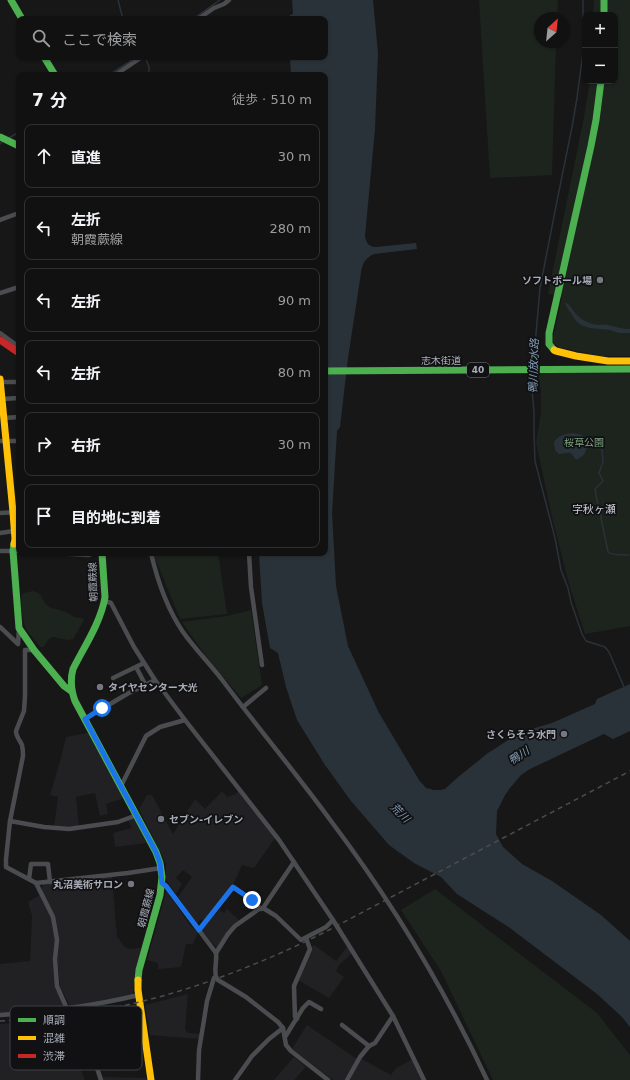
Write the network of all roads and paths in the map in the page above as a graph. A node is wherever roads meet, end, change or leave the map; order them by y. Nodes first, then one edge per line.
1 (11, 0) edge
2 (229, 0) edge
3 (604, 0) edge
4 (604, 12) edge
5 (20, 16) edge
6 (202, 16) edge
7 (46, 60) edge
8 (138, 60) edge
9 (53, 72) edge
10 (120, 72) edge
11 (601, 84) edge
12 (2, 140) edge
13 (16, 145) edge
14 (16, 214) edge
15 (0, 220) edge
16 (16, 289) edge
17 (0, 293) edge
18 (0, 333) edge
19 (0, 340) edge
20 (16, 345) edge
21 (16, 351) edge
22 (630, 361) edge
23 (630, 369) edge
24 (328, 370) edge
25 (0, 379) edge
26 (0, 382) edge
27 (16, 382) edge
28 (16, 398) edge
29 (2, 399) junction
30 (16, 417) edge
31 (4, 418) junction
32 (3, 441) edge
33 (16, 441) edge
34 (16, 512) edge
35 (0, 513) edge
36 (14, 531) junction
37 (0, 533) edge
38 (0, 551) edge
39 (16, 551) edge
40 (16, 556) edge
41 (102, 556) edge
42 (152, 556) edge
43 (249, 556) edge
44 (105, 601) junction
45 (0, 627) edge
46 (19, 628) junction
47 (18, 644) junction
48 (25, 650) junction
49 (34, 650) junction
50 (144, 663) junction
51 (262, 665) dead end
52 (136, 667) junction
53 (113, 678) dead end
54 (155, 680) junction
55 (145, 684) junction
56 (266, 688) dead end
57 (71, 691) junction
58 (243, 707) junction
59 (85, 719) junction
60 (185, 720) junction
61 (121, 786) junction
62 (137, 815) junction
63 (10, 821) junction
64 (294, 862) junction
65 (161, 868) junction
66 (28, 879) junction
67 (50, 882) junction
68 (36, 883) junction
69 (162, 883) junction
70 (262, 908) junction
71 (333, 920) junction
72 (199, 930) junction
73 (306, 938) junction
74 (216, 952) junction
75 (216, 977) junction
76 (139, 995) junction
77 (67, 1006) edge
78 (87, 1006) edge
79 (141, 1006) edge
80 (321, 1008) dead end
81 (10, 1014) edge
82 (0, 1015) edge
83 (142, 1016) edge
84 (393, 1016) junction
85 (296, 1019) junction
86 (342, 1025) dead end
87 (283, 1028) junction
88 (285, 1037) junction
89 (369, 1046) junction
90 (98, 1070) edge
91 (101, 1080) edge
92 (151, 1080) edge
93 (198, 1080) edge
94 (235, 1080) edge
95 (328, 1080) edge
96 (347, 1080) edge
97 (424, 1080) edge
98 (487, 1080) edge

1 - 5 main road
2 - 6 street
3 - 4 main road
7 - 9 main road
8 - 10 street
11 - 22 main road
12 - 13 main road
14 - 15 street
16 - 17 street
18 - 20 street
19 - 21 main road
23 - 24 main road, 志木街道 / 40
25 - 26 main road
26 - 27 street
26 - 29 main road
28 - 29 street
29 - 31 main road
30 - 31 street
31 - 32 main road
32 - 33 street
32 - 34 main road
34 - 35 street
34 - 36 main road
36 - 37 street
36 - 39 main road
38 - 39 street
40 - 46 main road
41 - 44 main road, 朝霞蕨線
42 - 58 street
43 - 51 street
44 - 50 street
44 - 57 main road, 朝霞蕨線
45 - 47 street
46 - 47 street
46 - 49 main road
47 - 48 street
48 - 49 street
48 - 63 street
49 - 57 main road
50 - 52 street
50 - 54 street
52 - 53 street
52 - 55 street
54 - 55 street
54 - 60 street
55 - 59 street
56 - 58 street
57 - 59 main road, 朝霞蕨線
58 - 98 street
59 - 61 main road, 朝霞蕨線
60 - 61 street
60 - 64 street
61 - 62 main road, 朝霞蕨線
62 - 63 street
62 - 65 main road, 朝霞蕨線
63 - 66 street
64 - 70 street
64 - 71 street
65 - 67 street
65 - 69 main road, 朝霞蕨線
66 - 67 street
66 - 68 street
67 - 68 street
68 - 77 street
69 - 72 street
69 - 76 main road, 朝霞蕨線
70 - 72 street
70 - 73 street
70 - 74 street
71 - 73 street
71 - 84 street
72 - 74 street
73 - 85 street
74 - 75 street
75 - 87 street
75 - 93 street
76 - 78 street
76 - 79 main road, 朝霞蕨線
80 - 85 street
81 - 82 street
83 - 92 main road, 朝霞蕨線
84 - 89 street
84 - 97 street
85 - 88 street
86 - 89 street
87 - 88 street
87 - 94 street
88 - 95 street
89 - 96 street
90 - 91 street

